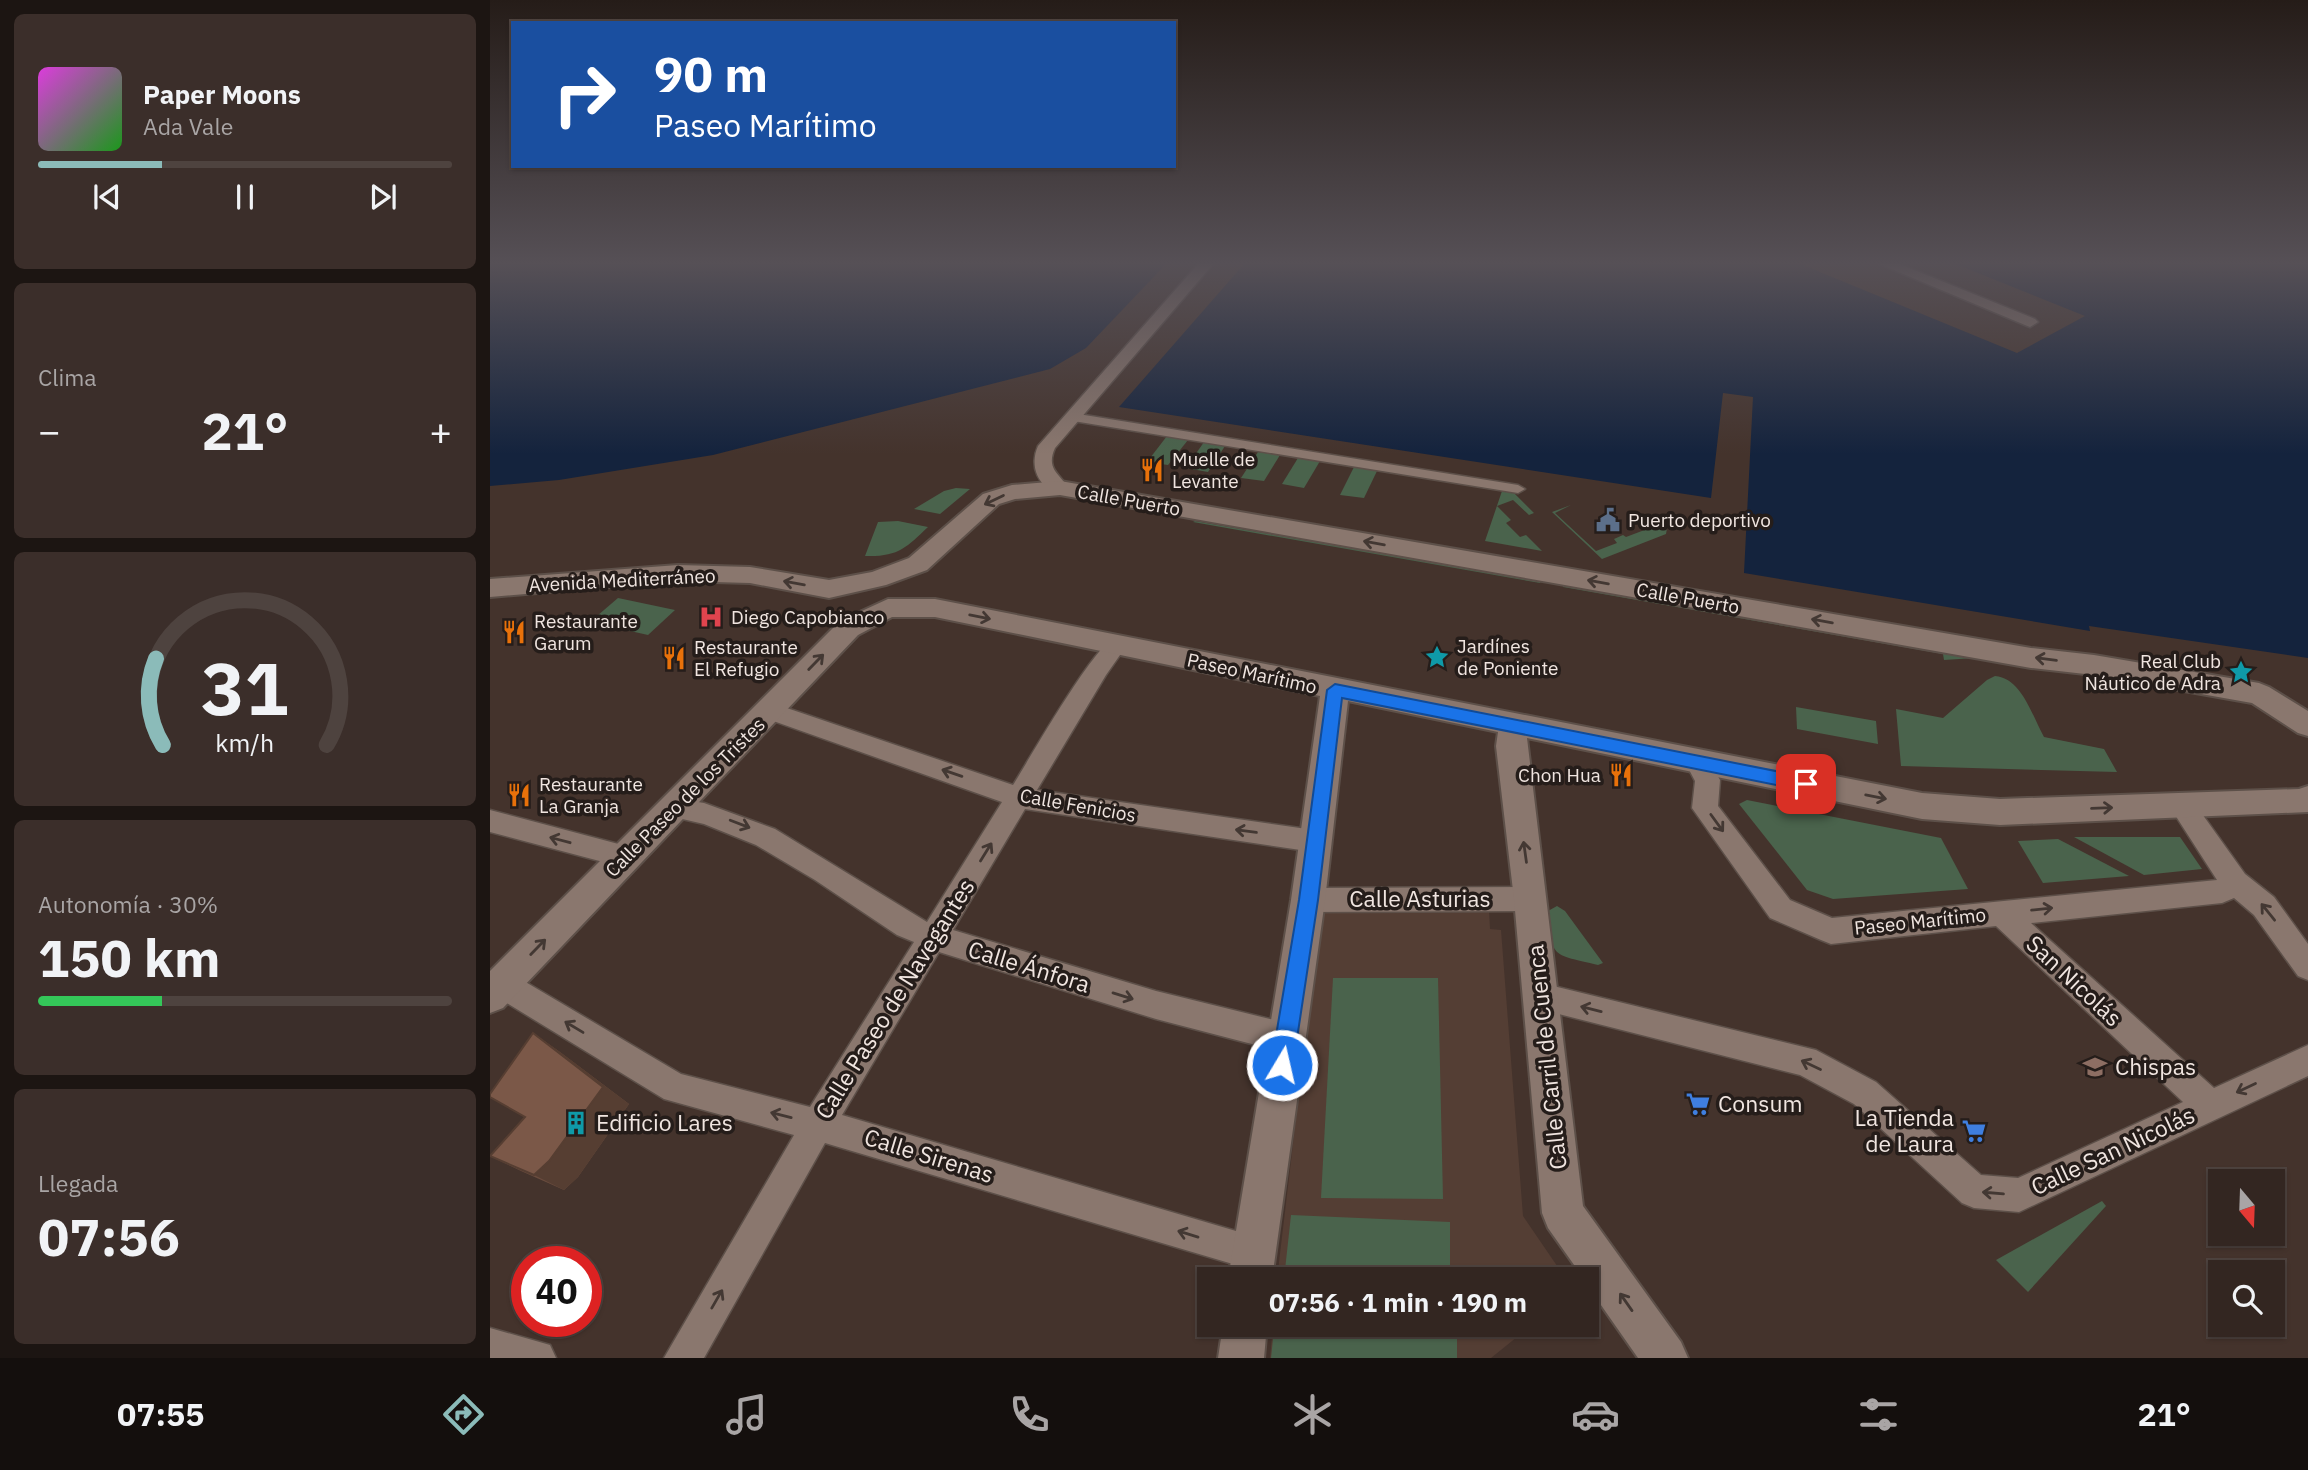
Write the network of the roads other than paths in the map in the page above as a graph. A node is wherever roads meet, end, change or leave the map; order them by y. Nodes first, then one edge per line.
1 (1151, 326) edge
2 (1072, 417) junction
3 (1060, 488) junction
4 (1518, 489) dead end
5 (918, 564) junction
6 (490, 588) edge
7 (829, 589) junction
8 (888, 608) joint
9 (935, 608) junction
10 (849, 628) junction
11 (1116, 645) junction
12 (1335, 690) junction
13 (770, 711) junction
14 (1513, 725) junction
15 (2308, 725) edge
16 (1697, 762) junction
17 (1020, 798) junction
18 (2308, 799) edge
19 (2181, 804) junction
20 (674, 808) junction
21 (490, 821) edge
22 (1314, 841) junction
23 (626, 857) junction
24 (2235, 882) junction
25 (1531, 899) junction
26 (1308, 900) junction
27 (2001, 913) junction
28 (932, 937) junction
29 (2308, 967) edge
30 (496, 990) edge
31 (1541, 997) junction
32 (1286, 1038) junction
33 (2308, 1060) edge
34 (2209, 1105) junction
35 (818, 1124) junction
36 (1252, 1266) edge
37 (1244, 1337) edge
38 (490, 1346) edge
39 (537, 1358) edge
40 (682, 1358) edge
41 (1241, 1358) edge
42 (1665, 1358) edge

1 - 2 street
2 - 3 street
2 - 4 street
3 -> 5 street, Avenida Mediterráneo
15 -> 3 street, Calle Puerto
5 - 7 street, Avenida Mediterráneo
5 - 9 street
7 -> 6 street, Avenida Mediterráneo
7 - 10 street
8 - 9 street, Paseo Marítimo
8 - 10 street, Calle Paseo de los Tristes
9 -> 11 street, Paseo Marítimo
13 -> 10 street, Calle Paseo de los Tristes
11 - 12 street, Paseo Marítimo
11 - 17 street, Calle Paseo de Navegantes
12 - 14 street, Paseo Marítimo
12 - 22 street
17 -> 13 street, Calle Fenicios
13 - 20 street, Calle Paseo de los Tristes
14 - 16 street, Paseo Marítimo
25 -> 14 street, Calle Carril de Cuenca
16 -> 19 street, Paseo Marítimo
16 -> 27 street, Paseo Marítimo
22 -> 17 street, Calle Fenicios
28 -> 17 street, Calle Paseo de Navegantes
18 - 19 street, Paseo Marítimo
19 - 24 street
20 - 23 street, Calle Paseo de los Tristes
20 -> 28 street, Calle Ánfora
23 -> 21 street
22 - 26 street
30 -> 23 street, Calle Paseo de los Tristes
27 -> 24 street, Paseo Marítimo
29 -> 24 street
25 - 26 street, Calle Asturias
25 - 31 street, Calle Carril de Cuenca
26 - 32 street
27 - 34 street, San Nicolás
28 -> 32 street, Calle Ánfora
28 - 35 street, Calle Paseo de Navegantes
35 -> 30 street, Calle Sirenas
34 -> 31 street, Calle San Nicolás
42 -> 31 street, Calle Carril de Cuenca
32 - 36 street
33 -> 34 street, Calle San Nicolás
36 -> 35 street, Calle Sirenas
40 -> 35 street, Calle Paseo de Navegantes
37 - 41 street
38 - 39 street

